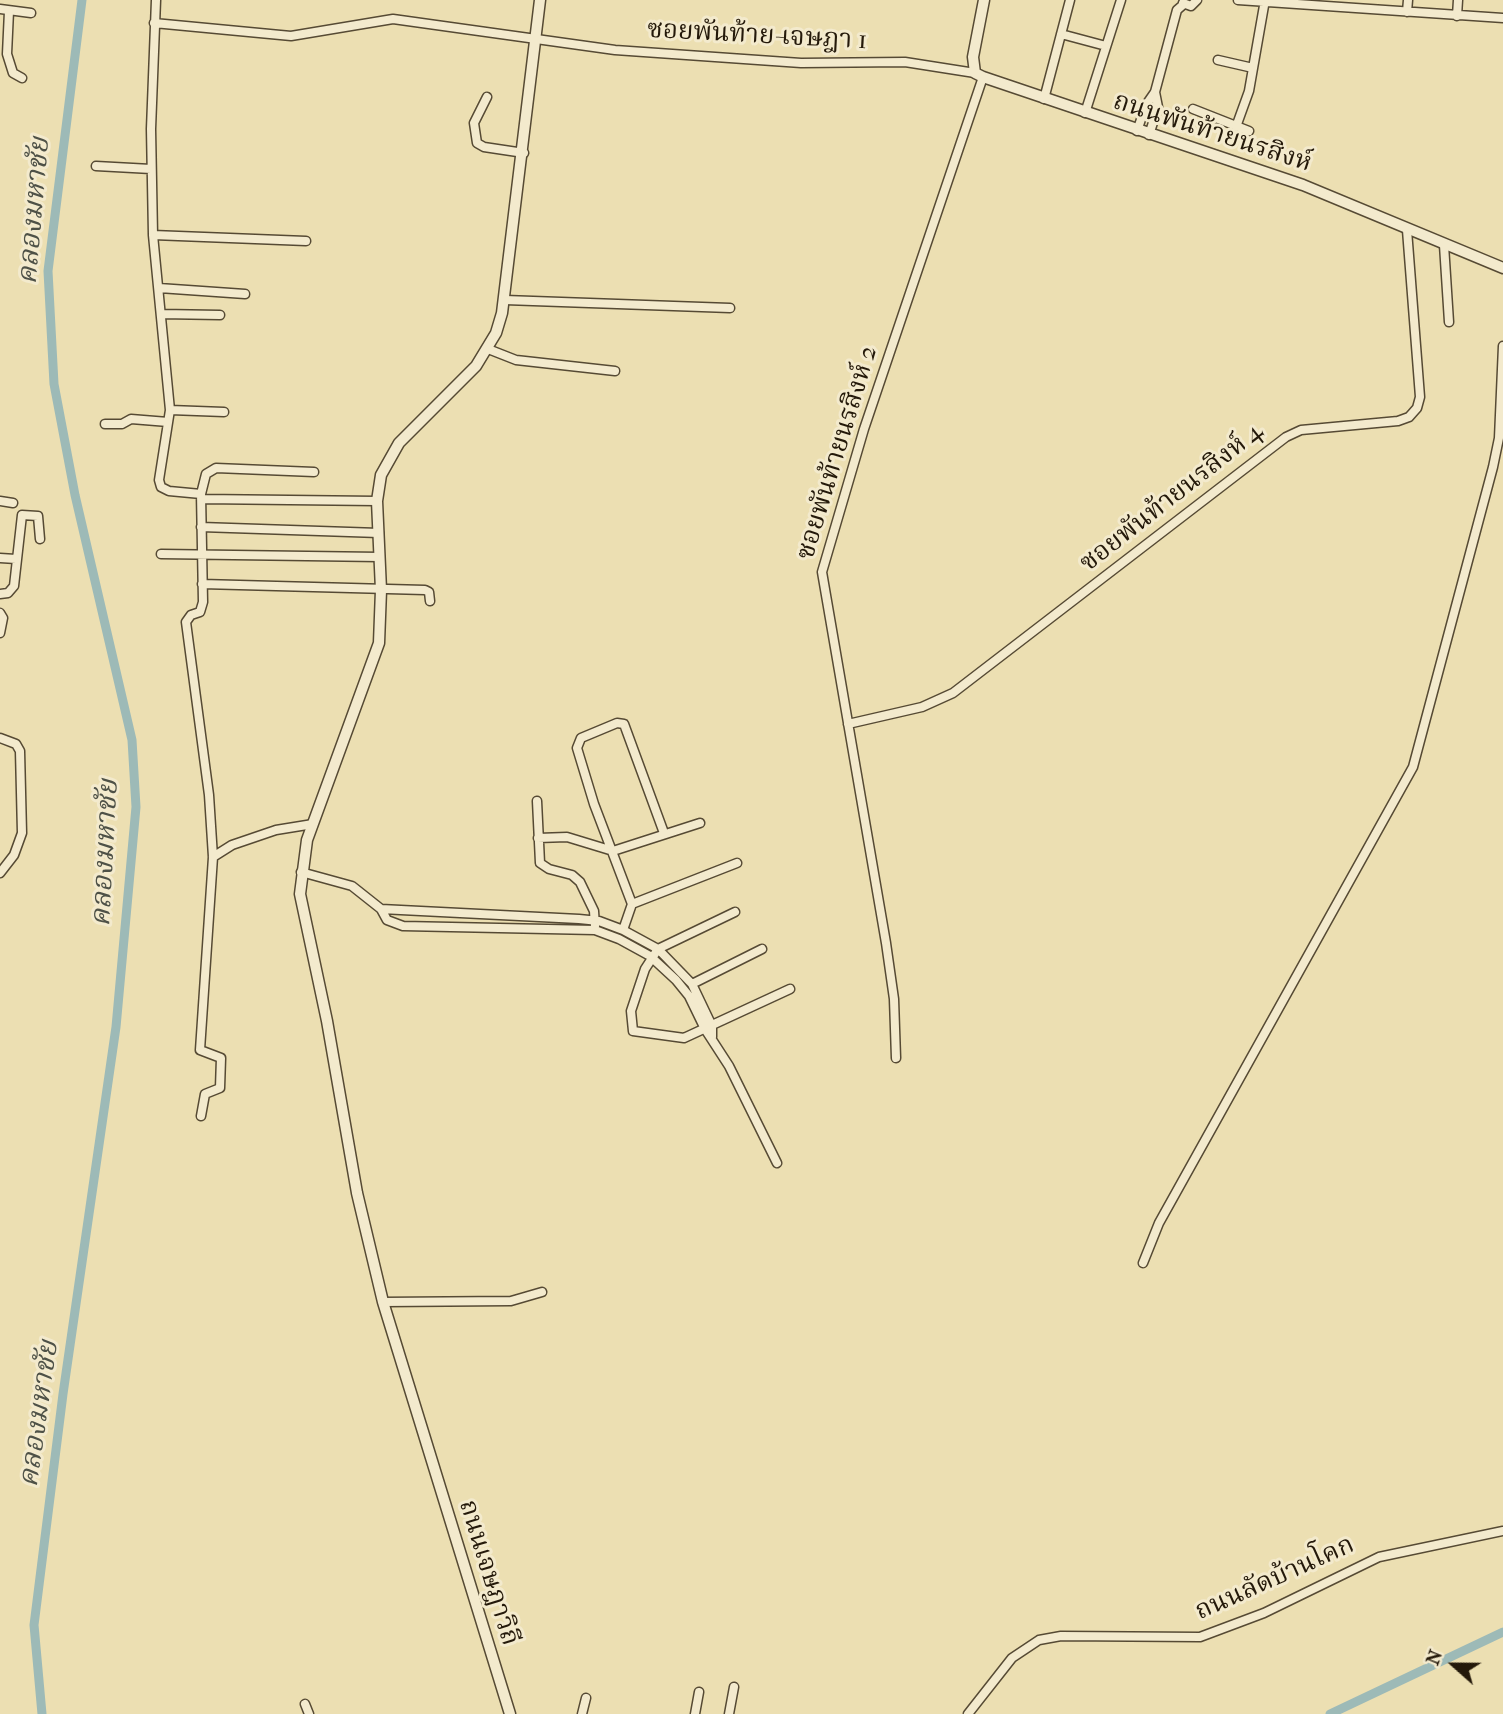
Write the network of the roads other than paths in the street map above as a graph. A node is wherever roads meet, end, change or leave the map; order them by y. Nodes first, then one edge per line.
1 (6, 0) edge
2 (156, 0) edge
3 (540, 0) edge
4 (984, 0) edge
5 (1070, 0) edge
6 (1121, 0) edge
7 (1197, 0) edge
8 (1238, 0) edge
9 (1408, 0) edge
10 (1458, 0) edge
11 (1265, 1) edge
12 (1182, 2) edge
13 (1352, 4) edge
14 (5, 10) edge
15 (1407, 12) junction
16 (31, 13) dead end
17 (1457, 16) junction
18 (1503, 18) edge
19 (154, 23) junction
20 (1061, 34) junction
21 (537, 41) junction
22 (1106, 46) junction
23 (1218, 60) dead end
24 (1253, 68) junction
25 (979, 75) junction
26 (22, 78) dead end
27 (1155, 92) junction
28 (487, 97) dead end
29 (1044, 99) junction
30 (1193, 109) dead end
31 (1085, 113) junction
32 (1236, 127) junction
33 (1137, 131) junction
34 (1249, 131) dead end
35 (1149, 135) junction
36 (524, 153) junction
37 (96, 166) dead end
38 (150, 169) junction
39 (1407, 230) junction
40 (153, 235) junction
41 (306, 241) dead end
42 (1444, 245) junction
43 (1503, 268) edge
44 (159, 289) junction
45 (245, 294) dead end
46 (505, 300) junction
47 (730, 308) dead end
48 (161, 314) junction
49 (220, 315) dead end
50 (1448, 322) dead end
51 (1503, 346) edge
52 (488, 349) junction
53 (615, 371) dead end
54 (170, 410) junction
55 (224, 412) dead end
56 (168, 422) junction
57 (105, 424) dead end
58 (314, 472) dead end
59 (201, 496) junction
60 (377, 500) junction
61 (0, 501) edge
62 (13, 503) dead end
63 (201, 527) junction
64 (379, 533) junction
65 (40, 539) dead end
66 (201, 553) junction
67 (160, 554) dead end
68 (0, 558) edge
69 (380, 558) junction
70 (16, 559) junction
71 (202, 584) junction
72 (381, 590) junction
73 (0, 594) edge
74 (430, 601) dead end
75 (0, 612) edge
76 (0, 632) edge
77 (848, 724) junction
78 (0, 738) edge
79 (537, 802) dead end
80 (700, 823) dead end
81 (313, 824) junction
82 (664, 833) junction
83 (538, 838) junction
84 (613, 851) junction
85 (212, 857) junction
86 (737, 863) dead end
87 (301, 872) junction
88 (0, 873) edge
89 (632, 904) junction
90 (382, 909) junction
91 (736, 912) dead end
92 (595, 925) junction
93 (623, 930) junction
94 (659, 949) junction
95 (762, 950) dead end
96 (653, 958) junction
97 (692, 984) junction
98 (790, 989) dead end
99 (708, 1028) junction
100 (896, 1058) dead end
101 (201, 1116) dead end
102 (777, 1163) dead end
103 (1143, 1263) dead end
104 (542, 1292) dead end
105 (383, 1302) junction
106 (1503, 1531) edge
107 (734, 1687) dead end
108 (699, 1692) dead end
109 (586, 1698) dead end
110 (305, 1704) dead end
111 (309, 1714) edge
112 (510, 1714) edge
113 (582, 1714) edge
114 (695, 1714) edge
115 (729, 1714) edge
116 (968, 1714) edge

1 - 14 street
2 - 19 street
3 - 21 street, ถนนเจษฎาวิถี
4 - 25 street
5 - 20 street
6 - 22 street
7 - 12 street
8 - 11 street
9 - 15 street
10 - 17 street
11 - 13 street
11 - 24 street
12 - 27 street
13 - 15 street
14 - 16 street
14 - 26 street
15 - 17 street
17 - 18 street
19 - 21 street, ซอยพันท้าย-เจษฎา 1
19 - 38 street
20 - 22 street
20 - 29 street
21 - 25 street, ซอยพันท้าย-เจษฎา 1
21 - 36 street, ถนนเจษฎาวิถี
22 - 31 street
23 - 24 street
24 - 32 street
25 - 29 street, ถนนพันท้ายนรสิงห์
25 - 77 street, ซอยพันท้ายนรสิงห์ 2
27 - 33 street
27 - 35 street
28 - 36 street
29 - 31 street, ถนนพันท้ายนรสิงห์
30 - 32 street
31 - 33 street, ถนนพันท้ายนรสิงห์
32 - 34 street
33 - 35 street, ถนนพันท้ายนรสิงห์
35 - 39 street, ถนนพันท้ายนรสิงห์
36 - 46 street, ถนนเจษฎาวิถี
37 - 38 street
38 - 40 street
39 - 42 street, ถนนพันท้ายนรสิงห์
39 - 77 street, ซอยพันท้ายนรสิงห์ 4
40 - 41 street
40 - 44 street
42 - 43 street, ถนนพันท้ายนรสิงห์
42 - 50 street
44 - 45 street
44 - 48 street
46 - 47 street
46 - 52 street, ถนนเจษฎาวิถี
48 - 49 street
48 - 54 street
51 - 103 street
52 - 53 street
52 - 60 street, ถนนเจษฎาวิถี
54 - 55 street
54 - 56 street
56 - 57 street
56 - 59 street
58 - 59 street
59 - 60 street
59 - 63 street
60 - 64 street, ถนนเจษฎาวิถี
61 - 62 street
63 - 64 street
63 - 66 street
64 - 69 street, ถนนเจษฎาวิถี
65 - 70 street
66 - 67 street
66 - 69 street
66 - 71 street
68 - 70 street
69 - 72 street, ถนนเจษฎาวิถี
70 - 73 street
71 - 72 street
71 - 85 street
72 - 74 street
72 - 81 street, ถนนเจษฎาวิถี
75 - 76 street
77 - 100 street, ซอยพันท้ายนรสิงห์ 2
78 - 88 street
79 - 83 street
80 - 82 street
81 - 85 street
81 - 87 street, ถนนเจษฎาวิถี
82 - 84 street
82 - 84 street
83 - 84 street
83 - 92 street
84 - 89 street
85 - 101 street
86 - 89 street
87 - 90 street
87 - 105 street, ถนนเจษฎาวิถี
89 - 93 street
90 - 92 street
90 - 92 street
91 - 94 street
92 - 93 street
92 - 96 street
93 - 94 street
94 - 96 street
94 - 97 street
95 - 97 street
96 - 99 street
96 - 99 street
97 - 99 street
98 - 99 street
99 - 102 street
104 - 105 street
105 - 112 street, ถนนเจษฎาวิถี
106 - 116 street, ถนนลัดบ้านโคก
107 - 115 street
108 - 114 street
109 - 113 street
110 - 111 street

